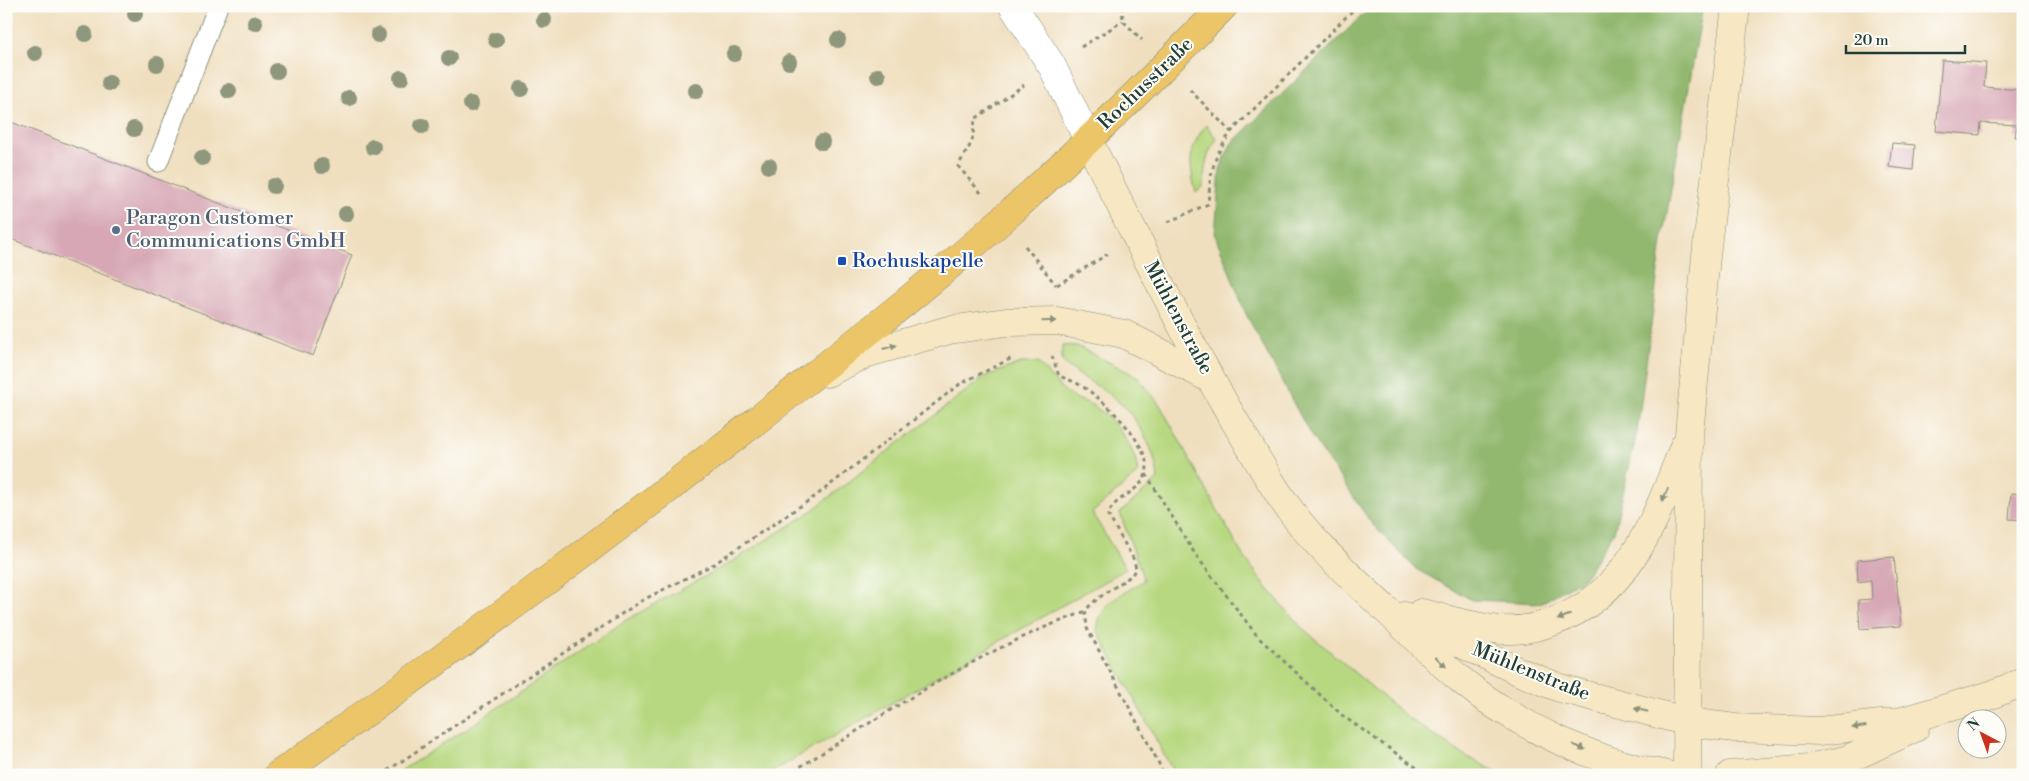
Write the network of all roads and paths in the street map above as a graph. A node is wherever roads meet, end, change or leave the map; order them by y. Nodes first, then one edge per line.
1 (218, 6) edge
2 (1013, 6) edge
3 (1122, 6) edge
4 (1224, 6) edge
5 (1357, 6) edge
6 (1736, 6) edge
7 (1123, 20) dead end
8 (1088, 140) junction
9 (158, 162) dead end
10 (1136, 237) junction
11 (1057, 320) junction
12 (1022, 357) dead end
13 (1209, 378) junction
14 (798, 388) junction
15 (1689, 434) junction
16 (1146, 474) junction
17 (1381, 604) junction
18 (1086, 611) junction
19 (2023, 682) edge
20 (1990, 695) junction
21 (1688, 722) junction
22 (1837, 768) edge
23 (278, 775) edge
24 (381, 775) edge
25 (787, 775) edge
26 (1165, 775) edge
27 (1427, 775) edge
28 (1668, 775) edge
29 (1687, 775) edge
30 (1730, 775) edge

1 - 9 lane
2 - 8 street, Mühlenstraße
3 - 7 path
4 - 8 main road, Rochusstraße
5 - 10 path
6 - 15 main road
8 - 10 main road, Mühlenstraße
8 - 14 main road, Rochusstraße
10 - 11 path
10 - 13 main road, Mühlenstraße
11 - 13 main road
14 -> 11 main road
11 - 16 path
12 - 24 path
13 - 17 main road, Mühlenstraße
14 - 23 main road, Rochusstraße
15 -> 17 main road
15 - 21 main road
16 - 18 path
16 - 27 path
21 -> 17 main road, Mühlenstraße
17 -> 28 main road, Mühlenstraße
18 - 25 path
18 - 26 path
19 - 20 main road
20 -> 21 main road, Mühlenstraße
20 - 22 main road
21 - 29 main road
22 - 30 main road

